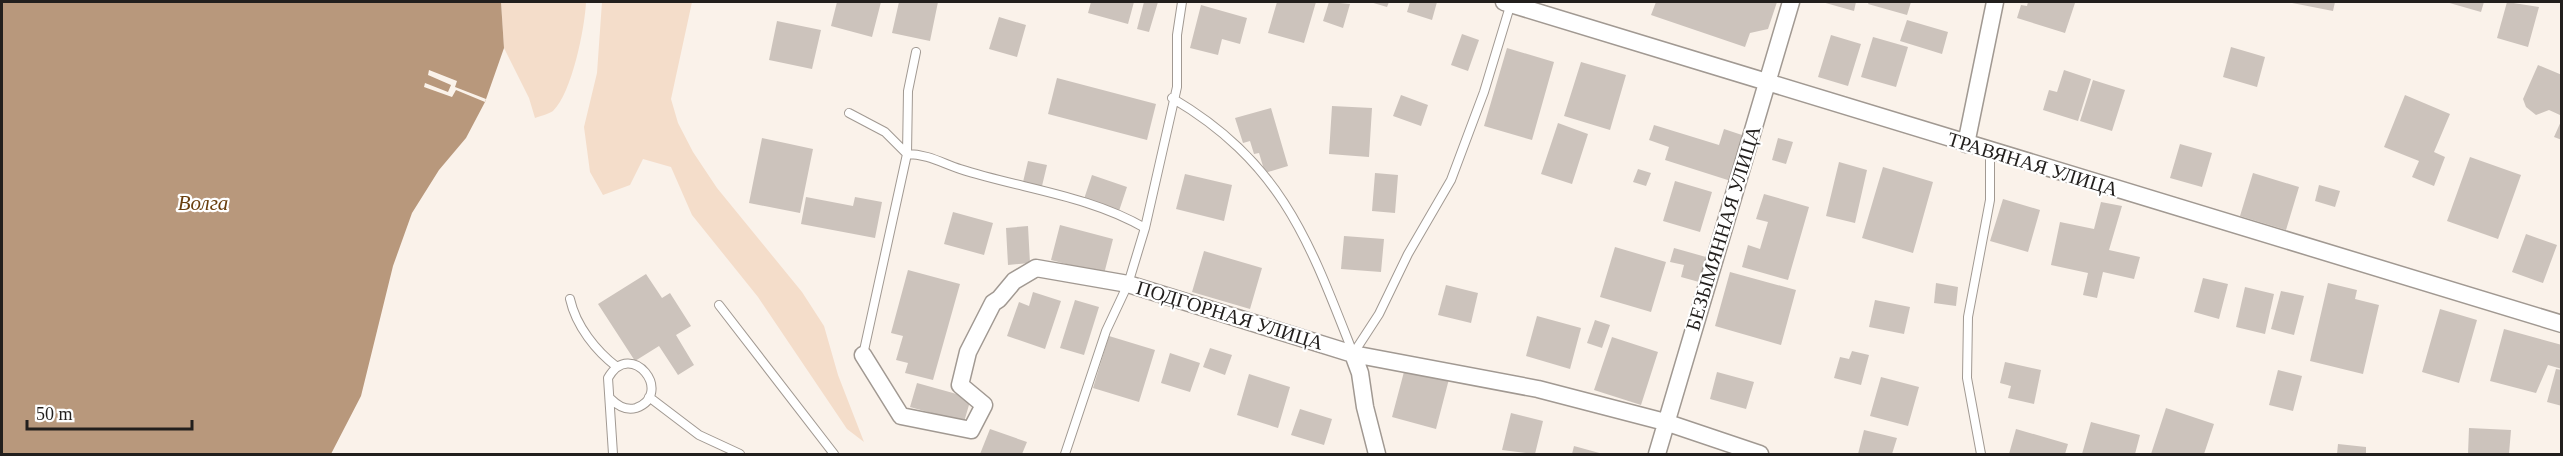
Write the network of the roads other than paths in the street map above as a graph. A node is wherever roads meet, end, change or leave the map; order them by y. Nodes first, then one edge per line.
1 (1182, 2) edge
2 (1508, 2) edge
3 (1791, 2) edge
4 (1995, 2) edge
5 (916, 52) dead end
6 (1767, 81) junction
7 (1172, 98) junction
8 (849, 113) dead end
9 (1966, 144) junction
10 (1990, 152) junction
11 (908, 154) junction
12 (1145, 228) junction
13 (1128, 284) junction
14 (570, 299) dead end
15 (719, 305) dead end
16 (2562, 324) edge
17 (1353, 354) junction
18 (863, 356) joint
19 (617, 368) junction
20 (649, 397) junction
21 (611, 399) junction
22 (1665, 422) junction
23 (613, 454) edge
24 (740, 454) edge
25 (834, 454) edge
26 (1065, 454) edge
27 (1377, 454) edge
28 (1657, 454) edge
29 (1760, 454) edge
30 (1981, 454) edge

1 - 7 lane
2 - 6 street, ТРАВЯНАЯ УЛИЦА
2 - 17 lane
3 - 6 street, БЕЗЫМЯННАЯ УЛИЦА
4 - 9 street
5 - 11 lane
6 - 9 street, ТРАВЯНАЯ УЛИЦА
6 - 22 street, БЕЗЫМЯННАЯ УЛИЦА
7 - 12 lane
7 - 17 lane
8 - 11 lane
9 - 10 street, ТРАВЯНАЯ УЛИЦА
10 - 16 street, ТРАВЯНАЯ УЛИЦА
10 - 30 lane
11 - 12 lane
11 - 18 lane
12 - 13 lane
13 - 17 street, ПОДГОРНАЯ УЛИЦА
13 - 18 street, ПОДГОРНАЯ УЛИЦА
13 - 26 lane
14 - 19 lane
15 - 25 lane
17 - 22 street, ПОДГОРНАЯ УЛИЦА
17 - 27 street
19 - 20 lane
19 - 21 lane
20 - 21 lane
20 - 24 lane
21 - 23 lane
22 - 28 street, БЕЗЫМЯННАЯ УЛИЦА
22 - 29 street, ПОДГОРНАЯ УЛИЦА

